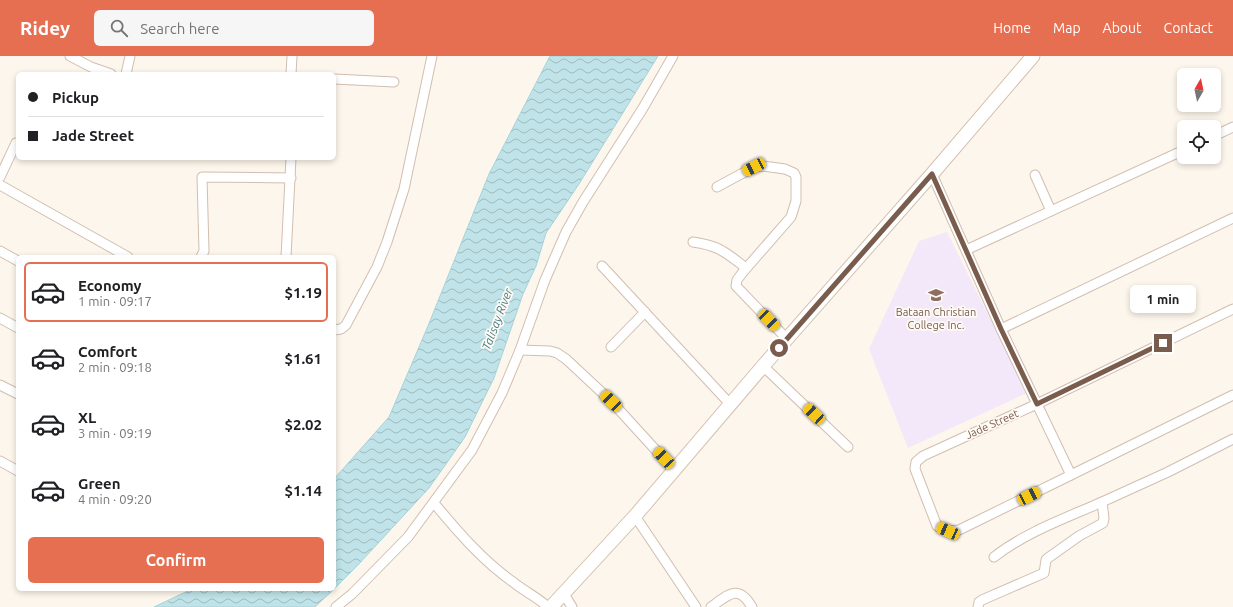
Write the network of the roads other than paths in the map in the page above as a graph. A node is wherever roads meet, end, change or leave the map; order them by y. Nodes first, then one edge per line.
1 (70, 56) edge
2 (130, 56) edge
3 (292, 56) edge
4 (432, 56) edge
5 (673, 56) edge
6 (1033, 56) edge
7 (105, 72) edge
8 (126, 72) edge
9 (291, 72) edge
10 (336, 79) edge
11 (394, 82) dead end
12 (1233, 127) edge
13 (1221, 133) edge
14 (16, 143) dead end
15 (1177, 153) edge
16 (291, 160) edge
17 (932, 174) junction
18 (1035, 175) dead end
19 (0, 177) edge
20 (291, 178) junction
21 (0, 185) edge
22 (717, 187) dead end
23 (1051, 211) junction
24 (1233, 218) edge
25 (693, 242) dead end
26 (966, 250) junction
27 (0, 251) edge
28 (124, 255) edge
29 (202, 255) edge
30 (286, 255) edge
31 (16, 260) edge
32 (602, 266) dead end
33 (746, 268) junction
34 (1233, 309) edge
35 (645, 312) junction
36 (0, 318) edge
37 (16, 327) edge
38 (1001, 329) junction
39 (336, 330) edge
40 (787, 339) junction
41 (611, 347) dead end
42 (520, 350) junction
43 (763, 366) junction
44 (0, 385) edge
45 (16, 393) edge
46 (1233, 395) edge
47 (730, 404) junction
48 (1037, 404) junction
49 (1233, 439) edge
50 (848, 447) dead end
51 (0, 461) edge
52 (16, 470) edge
53 (674, 470) junction
54 (1071, 475) junction
55 (1102, 502) junction
56 (434, 503) junction
57 (635, 516) junction
58 (994, 557) dead end
59 (564, 594) junction
60 (336, 607) edge
61 (550, 607) edge
62 (572, 607) edge
63 (696, 607) edge
64 (711, 607) edge
65 (752, 607) edge
66 (978, 607) edge

1 - 7 street
2 - 8 street
3 - 9 street
4 - 39 street
5 - 42 street
6 - 17 main road
10 - 11 street
12 - 13 street
14 - 19 street
15 - 23 street
16 - 20 street
17 - 26 street
17 - 40 main road
18 - 23 street
20 - 29 street
20 - 30 street
21 - 28 street
22 - 33 street
23 - 26 street
24 - 38 street
25 - 33 street
26 - 38 street
27 - 31 street
32 - 35 street
33 - 40 street
34 - 48 street, Jade Street
35 - 41 street
35 - 47 street
36 - 37 street
38 - 48 street
40 - 43 main road
42 - 53 street
42 - 56 street
43 - 47 main road
43 - 50 street
44 - 45 street
46 - 54 street
47 - 53 main road
48 - 54 street
48 - 54 street, Jade Street
49 - 55 street
51 - 52 street
53 - 57 main road
55 - 58 street
55 - 66 street
56 - 60 street
56 - 61 street
57 - 59 main road
57 - 63 street
59 - 61 main road
59 - 62 street
64 - 65 street

